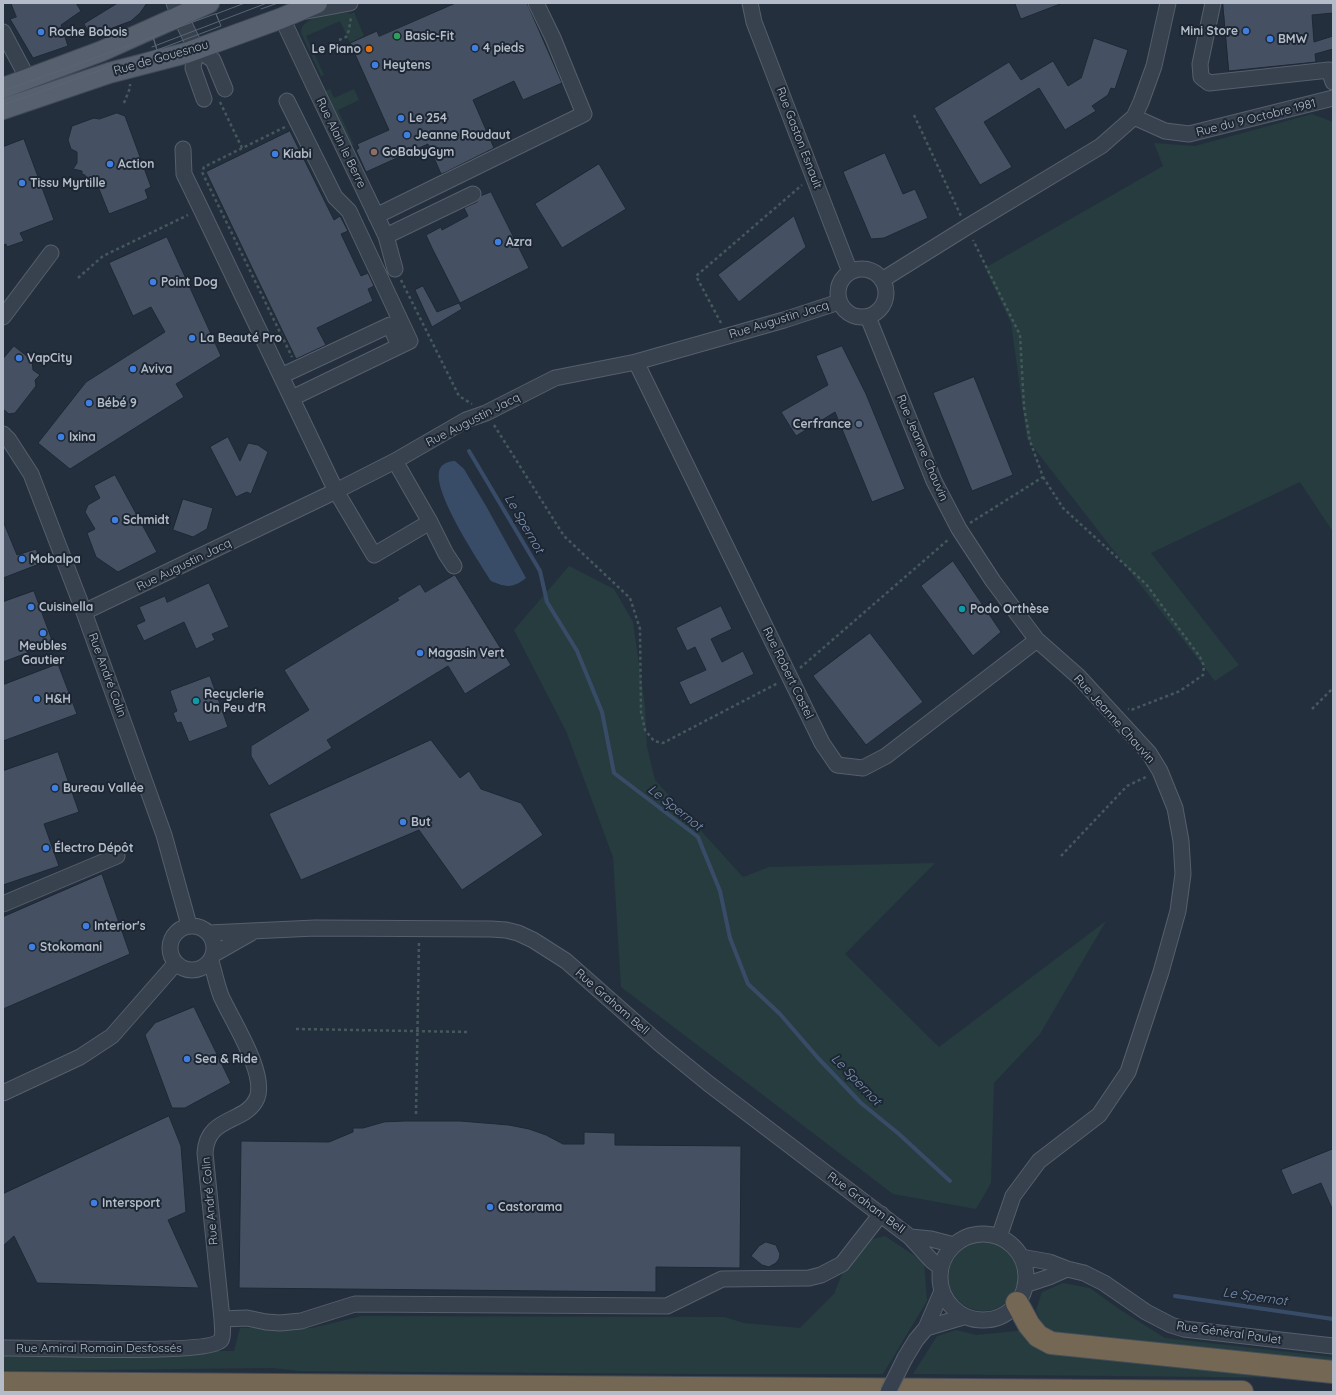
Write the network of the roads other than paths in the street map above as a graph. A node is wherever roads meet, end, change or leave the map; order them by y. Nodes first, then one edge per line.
1 (209, 3) edge
2 (316, 3) edge
3 (536, 3) edge
4 (750, 3) edge
5 (1168, 3) edge
6 (1213, 3) edge
7 (177, 9) edge
8 (351, 9) edge
9 (288, 15) junction
10 (3, 32) edge
11 (196, 48) junction
12 (28, 79) junction
13 (1333, 82) edge
14 (3, 88) edge
15 (1333, 98) edge
16 (287, 101) dead end
17 (3, 109) edge
18 (1134, 117) junction
19 (183, 149) dead end
20 (473, 194) dead end
21 (376, 216) junction
22 (386, 236) junction
23 (51, 253) dead end
24 (395, 269) road end
25 (850, 272) junction
26 (882, 280) junction
27 (838, 302) junction
28 (3, 317) edge
29 (868, 317) junction
30 (399, 346) junction
31 (636, 362) junction
32 (281, 376) junction
33 (292, 398) junction
34 (3, 434) edge
35 (395, 461) junction
36 (336, 491) junction
37 (430, 522) junction
38 (454, 566) dead end
39 (84, 612) junction
40 (1037, 640) junction
41 (117, 856) dead end
42 (3, 904) edge
43 (188, 925) junction
44 (256, 930) junction
45 (209, 932) junction
46 (212, 957) junction
47 (176, 963) junction
48 (196, 970) junction
49 (221, 995) junction
50 (3, 1094) edge
51 (881, 1214) junction
52 (910, 1237) junction
53 (999, 1237) junction
54 (954, 1245) junction
55 (1021, 1257) junction
56 (940, 1267) junction
57 (1068, 1269) junction
58 (942, 1291) junction
59 (1021, 1294) junction
60 (963, 1317) junction
61 (222, 1319) junction
62 (926, 1328) junction
63 (1333, 1346) edge
64 (3, 1348) edge
65 (1333, 1372) edge
66 (3, 1384) edge
67 (888, 1392) edge
68 (1242, 1392) edge

1 - 7 main road, Rue de Gouesnou
2 - 9 main road, Rue de Gouesnou
3 - 21 street
4 - 25 street, Rue Gaston Esnault
5 - 18 street
6 - 13 street
7 - 11 street
7 - 12 main road, Rue de Gouesnou
8 - 9 street
9 - 11 main road, Rue de Gouesnou
9 - 21 street, Rue Alain le Berre
10 - 12 street
11 - 11 street
11 - 17 main road, Rue de Gouesnou
12 - 14 main road, Rue de Gouesnou
15 - 18 street, Rue du 9 Octobre 1981
16 - 30 street
18 - 26 street
19 - 32 street
20 - 22 street
21 - 22 street, Rue Alain le Berre
22 - 24 street, Rue Alain le Berre
23 - 28 street
25 - 26 street
25 - 27 street
26 - 29 street
27 - 29 street
27 - 31 street, Rue Augustin Jacq
29 - 40 street, Rue Jeanne Chauvin
30 - 32 street
30 - 33 street
31 - 35 street, Rue Augustin Jacq
31 - 40 street, Rue Robert Castel
32 - 33 street
33 - 36 street
34 - 39 street, Rue André Colin
35 - 36 street, Rue Augustin Jacq
35 - 37 street
36 - 37 street
36 - 39 street, Rue Augustin Jacq
37 - 38 street
39 - 43 street, Rue André Colin
40 - 53 street, Rue Jeanne Chauvin
41 - 42 street
43 - 45 street
43 - 47 street
44 - 45 street, Rue Graham Bell
44 - 46 street, Rue Graham Bell
44 - 51 street, Rue Graham Bell
45 - 46 street
46 - 48 street
46 - 49 street, Rue André Colin
47 - 48 street
47 - 50 street
48 - 49 street, Rue André Colin
49 - 61 street, Rue André Colin
51 - 52 street, Rue Graham Bell
51 - 61 street
52 - 54 street, Rue Graham Bell
52 - 56 street, Rue Graham Bell
53 - 54 street
53 - 55 street
54 - 56 street
55 - 57 street, Rue Général Paulet
55 - 59 street
56 - 58 street
57 - 59 street
57 - 63 street, Rue Général Paulet
58 - 60 street
58 - 62 street
59 - 60 street
59 - 65 highway
60 - 62 street
61 - 64 street, Rue Amiral Romain Desfossés
62 - 67 street, bridge
66 - 68 highway

